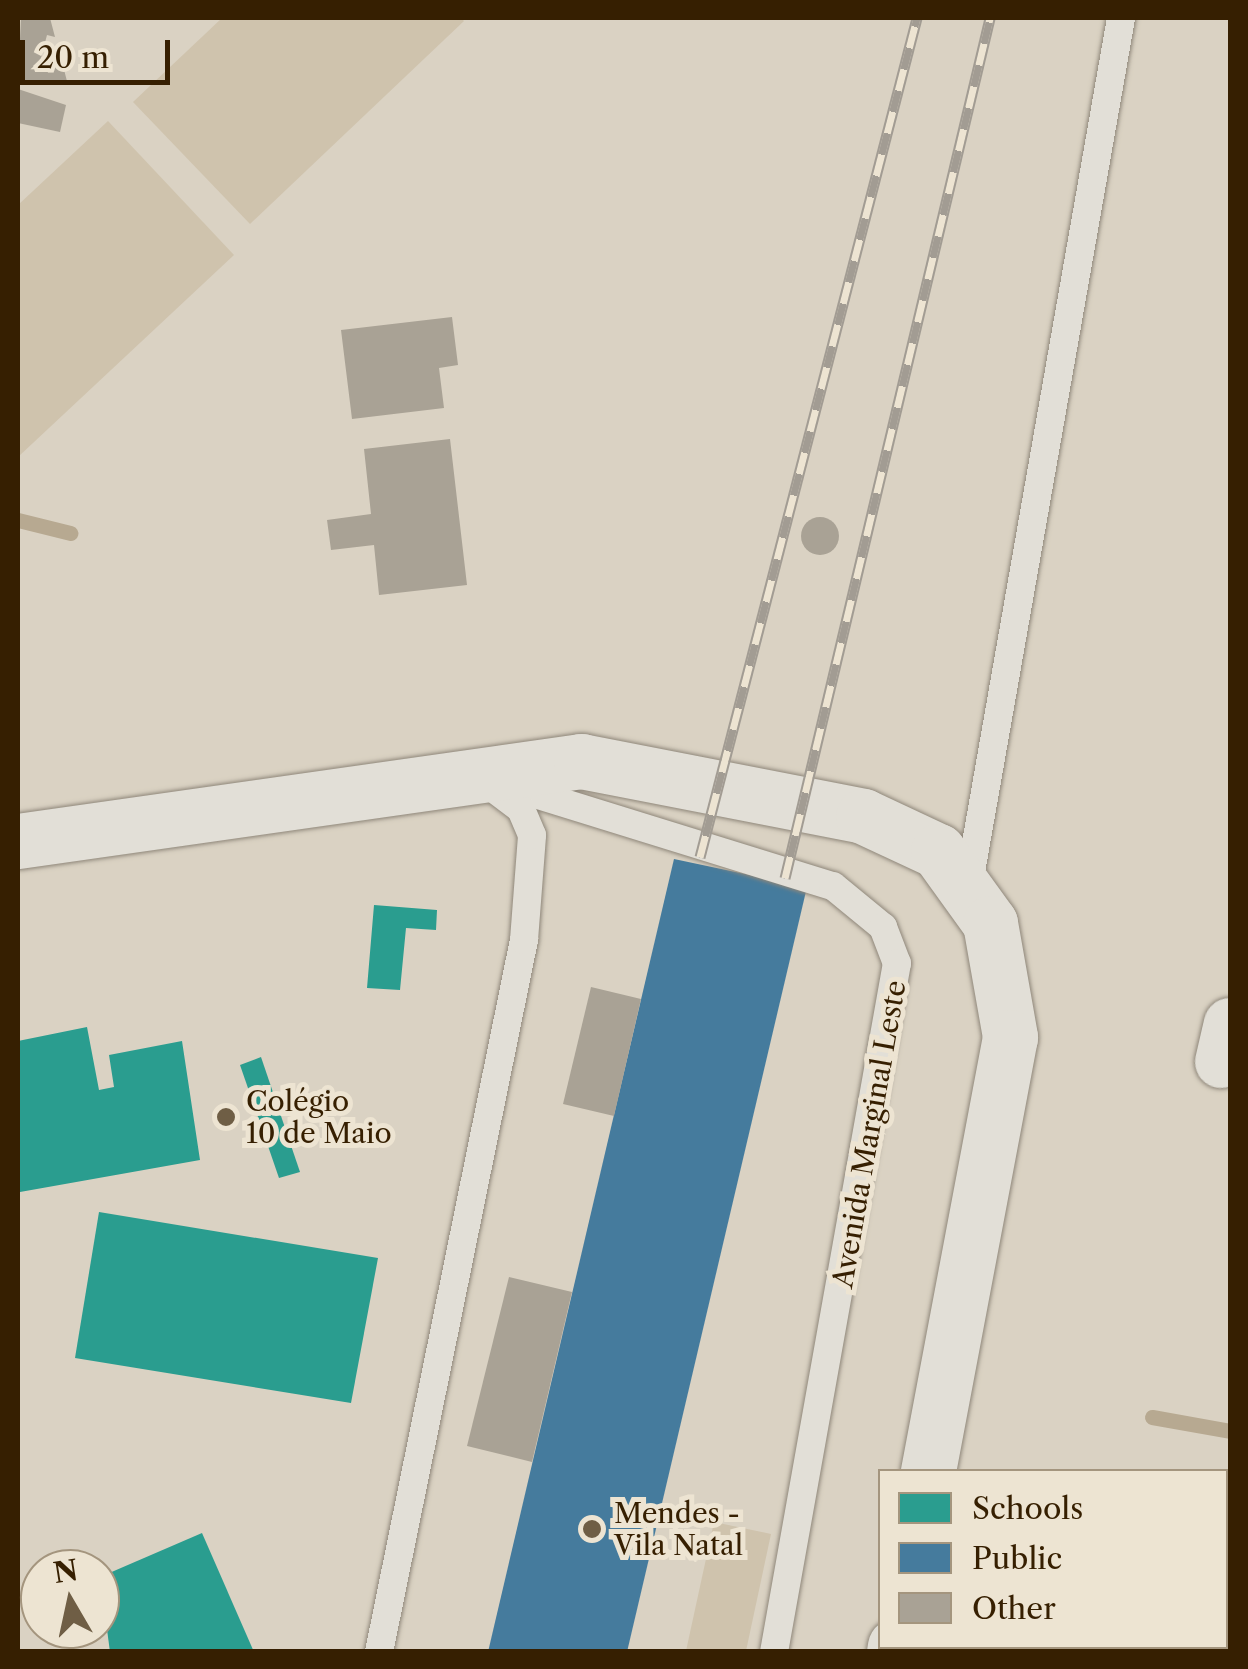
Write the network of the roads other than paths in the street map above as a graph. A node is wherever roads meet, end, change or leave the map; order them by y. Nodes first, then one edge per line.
1 (1121, 18) edge
2 (480, 778) junction
3 (18, 841) edge
4 (970, 883) junction
5 (929, 1469) edge
6 (379, 1652) edge
7 (774, 1652) edge

1 - 4 lane
2 - 3 street, Avenida Marginal Leste
2 - 4 street, Avenida Marginal Leste
2 - 6 lane
2 - 7 lane, Avenida Marginal Leste
4 - 5 street, Avenida Marginal Leste

